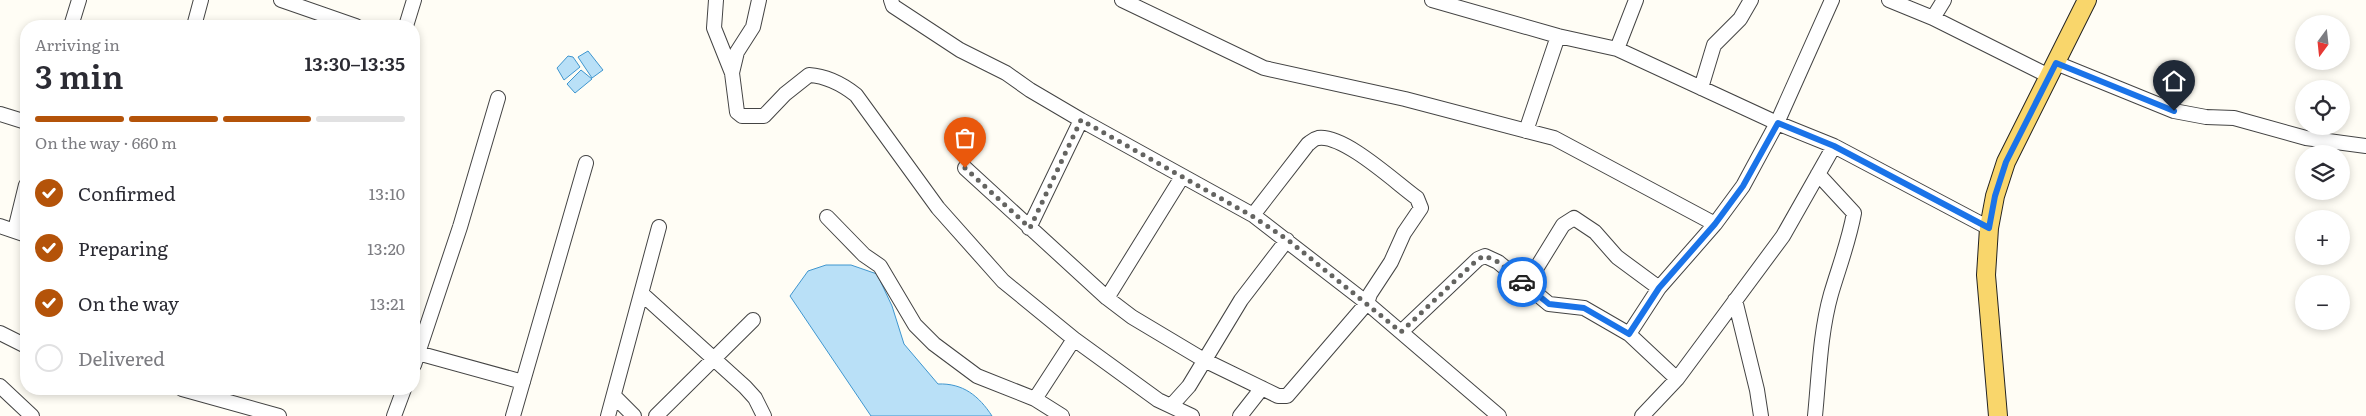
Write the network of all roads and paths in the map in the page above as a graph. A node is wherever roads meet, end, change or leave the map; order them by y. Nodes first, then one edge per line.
1 (79, 0) edge
2 (201, 0) edge
3 (281, 0) edge
4 (414, 0) edge
5 (716, 0) edge
6 (759, 0) edge
7 (891, 0) edge
8 (1122, 0) edge
9 (1432, 0) edge
10 (1636, 0) edge
11 (1751, 0) edge
12 (1832, 0) edge
13 (1889, 0) edge
14 (1944, 0) edge
15 (2087, 0) edge
16 (1468, 5) edge
17 (1933, 18) junction
18 (73, 20) edge
19 (196, 20) edge
20 (339, 20) edge
21 (408, 20) edge
22 (1558, 36) junction
23 (1617, 49) junction
24 (2053, 70) junction
25 (732, 73) junction
26 (1701, 88) junction
27 (498, 98) dead end
28 (0, 114) edge
29 (20, 120) edge
30 (1081, 120) junction
31 (1778, 123) junction
32 (1526, 131) junction
33 (1834, 146) junction
34 (2366, 146) edge
35 (586, 163) dead end
36 (965, 168) dead end
37 (1818, 174) junction
38 (1182, 177) junction
39 (1252, 216) junction
40 (827, 217) dead end
41 (1715, 224) junction
42 (0, 226) edge
43 (659, 227) dead end
44 (1030, 228) junction
45 (1989, 228) junction
46 (20, 233) edge
47 (1288, 240) junction
48 (1526, 285) junction
49 (1659, 288) junction
50 (641, 292) junction
51 (1107, 298) junction
52 (1735, 300) junction
53 (1366, 303) junction
54 (752, 320) dead end
55 (1401, 332) junction
56 (0, 333) edge
57 (1629, 334) junction
58 (1074, 339) junction
59 (20, 343) edge
60 (420, 343) edge
61 (420, 358) edge
62 (713, 358) junction
63 (1204, 360) junction
64 (1676, 378) junction
65 (523, 382) junction
66 (0, 386) edge
67 (1262, 388) junction
68 (204, 395) edge
69 (402, 395) edge
70 (614, 396) junction
71 (1035, 399) junction
72 (1171, 406) junction
73 (32, 416) edge
74 (279, 416) edge
75 (394, 416) edge
76 (513, 416) edge
77 (608, 416) edge
78 (634, 416) edge
79 (656, 416) edge
80 (764, 416) edge
81 (1062, 416) edge
82 (1192, 416) edge
83 (1240, 416) edge
84 (1499, 416) edge
85 (1642, 416) edge
86 (1761, 416) edge
87 (1815, 416) edge
88 (1998, 416) edge

1 - 18 street
2 - 19 street
3 - 20 street
4 - 21 street
5 - 25 street
6 - 25 street
7 - 30 street
8 - 32 street
9 - 16 street
10 - 23 street
11 - 26 street
12 - 31 street
13 - 17 street
14 - 17 street
15 - 24 main road
16 - 22 street
17 - 24 street
22 - 23 street
22 - 32 street
23 - 26 street
24 - 34 street
24 - 45 main road
25 - 58 street
26 - 31 street
27 - 60 street
28 - 29 street
30 - 38 street
30 - 44 street
31 - 33 street
31 - 41 street
32 - 41 street
33 - 37 street
33 - 45 street
35 - 65 street
36 - 44 street
37 - 52 street
37 - 87 street
38 - 39 street
38 - 51 street
39 - 47 street
39 - 53 street
40 - 71 street
41 - 49 street
42 - 46 street
43 - 50 street
44 - 51 street
45 - 88 main road
47 - 53 street
47 - 63 street
48 - 49 street
48 - 55 street
48 - 57 street
49 - 57 street
50 - 62 street
50 - 70 street
51 - 63 street
52 - 64 street
52 - 86 street
53 - 55 street
53 - 67 street
54 - 62 street
55 - 84 street
56 - 59 street
57 - 64 street
58 - 71 street
58 - 72 street
61 - 65 street
62 - 79 street
62 - 80 street
63 - 67 street
63 - 72 street
64 - 85 street
65 - 76 street
66 - 73 street
67 - 83 street
68 - 74 street
69 - 75 street
70 - 77 street
70 - 78 street
71 - 81 street
72 - 82 street

